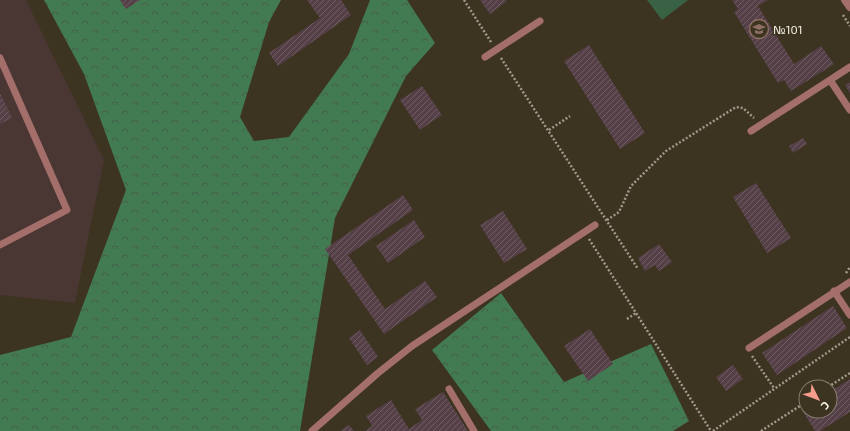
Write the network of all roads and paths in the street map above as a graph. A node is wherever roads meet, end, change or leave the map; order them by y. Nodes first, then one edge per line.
1 (464, 0) edge
2 (846, 0) edge
3 (850, 7) edge
4 (540, 21) dead end
5 (496, 50) junction
6 (485, 57) dead end
7 (0, 58) edge
8 (850, 67) edge
9 (830, 80) junction
10 (850, 110) edge
11 (570, 116) dead end
12 (762, 125) junction
13 (549, 130) junction
14 (751, 131) dead end
15 (607, 220) junction
16 (595, 225) dead end
17 (585, 232) junction
18 (0, 245) edge
19 (638, 269) dead end
20 (850, 282) edge
21 (834, 292) junction
22 (636, 313) junction
23 (850, 315) edge
24 (628, 319) dead end
25 (850, 337) edge
26 (750, 348) joint
27 (850, 372) edge
28 (838, 380) edge
29 (774, 388) junction
30 (449, 389) dead end
31 (798, 407) edge
32 (312, 431) edge
33 (474, 431) edge
34 (712, 431) edge
35 (761, 431) edge

1 - 5 path
2 - 3 street
4 - 5 lane
5 - 6 lane
5 - 13 path
7 - 18 lane
8 - 9 lane
9 - 10 lane
9 - 12 lane
11 - 13 path
12 - 14 lane
12 - 15 path
13 - 15 path
15 - 19 path
16 - 17 lane
17 - 22 path
17 - 32 lane
20 - 21 lane
21 - 23 lane
21 - 26 lane
22 - 24 path
22 - 34 path
25 - 29 path
26 - 29 path
27 - 28 path
29 - 34 path
30 - 33 lane
31 - 35 path

